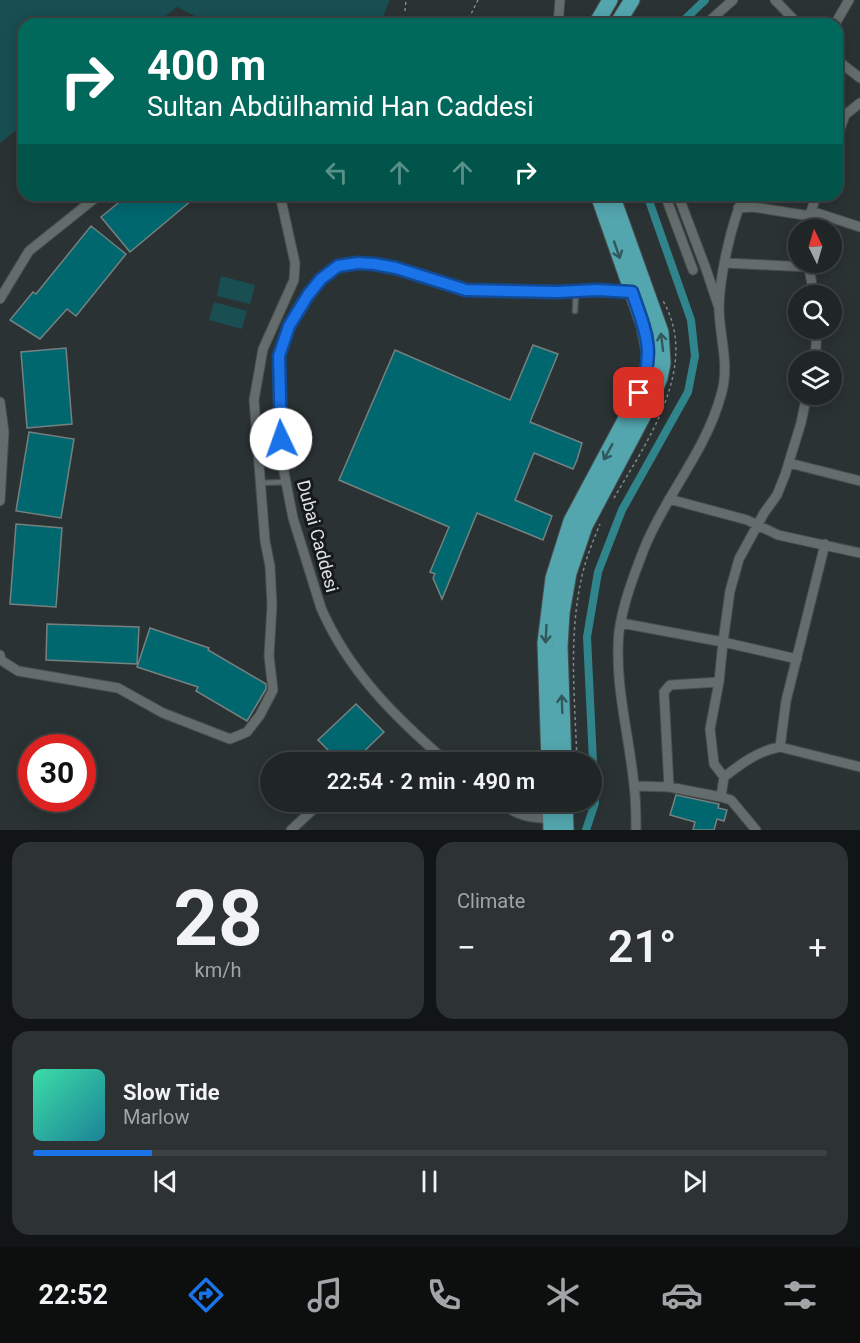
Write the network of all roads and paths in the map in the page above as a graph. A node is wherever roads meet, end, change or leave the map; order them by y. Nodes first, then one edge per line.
1 (406, 0) edge
2 (478, 0) edge
3 (560, 0) edge
4 (610, 0) edge
5 (632, 0) edge
6 (733, 0) edge
7 (775, 0) edge
8 (849, 0) edge
9 (405, 11) dead end
10 (469, 18) edge
11 (558, 18) edge
12 (600, 18) edge
13 (621, 18) edge
14 (713, 18) edge
15 (792, 18) edge
16 (838, 18) edge
17 (843, 65) edge
18 (860, 78) edge
19 (860, 103) edge
20 (843, 120) edge
21 (92, 201) edge
22 (281, 201) edge
23 (600, 201) edge
24 (614, 201) edge
25 (667, 201) edge
26 (680, 201) edge
27 (741, 201) edge
28 (814, 201) edge
29 (738, 208) junction
30 (811, 213) junction
31 (810, 219) edge
32 (860, 227) edge
33 (725, 263) junction
34 (788, 265) edge
35 (693, 270) dead end
36 (576, 291) junction
37 (632, 292) junction
38 (0, 300) edge
39 (719, 310) junction
40 (575, 311) dead end
41 (0, 402) edge
42 (804, 405) edge
43 (283, 461) junction
44 (258, 462) junction
45 (789, 464) junction
46 (860, 481) edge
47 (286, 482) junction
48 (260, 483) junction
49 (669, 499) junction
50 (0, 501) edge
51 (758, 526) junction
52 (825, 544) junction
53 (860, 553) edge
54 (621, 623) junction
55 (723, 642) junction
56 (0, 656) edge
57 (797, 659) junction
58 (719, 682) junction
59 (780, 747) junction
60 (435, 752) edge
61 (549, 752) edge
62 (564, 752) edge
63 (860, 767) edge
64 (724, 777) junction
65 (634, 786) junction
66 (669, 787) junction
67 (721, 797) junction
68 (310, 812) edge
69 (516, 812) edge
70 (558, 813) edge
71 (291, 830) edge
72 (636, 830) edge
73 (756, 830) edge

1 - 9 path
2 - 10 path
3 - 11 street
4 - 12 main road
5 - 13 main road
6 - 14 street
7 - 15 street
8 - 16 street
17 - 18 street
19 - 20 street
21 - 38 street
22 - 44 street
23 -> 37 main road
62 -> 24 main road
25 - 35 street
26 - 39 street
27 - 29 street
28 - 30 street
29 - 30 street
29 - 33 street
30 - 31 street
30 - 32 street
33 - 34 street
33 - 39 street
36 - 37 street, Dubai Caddesi
36 - 40 lane
36 - 43 street, Dubai Caddesi
37 -> 61 main road
39 - 49 street
41 - 50 street
42 - 45 street
43 - 44 lane
43 - 47 street, Dubai Caddesi
44 - 48 street
45 - 46 street
45 - 51 street
47 - 48 lane
47 - 60 street, Dubai Caddesi
48 - 56 street
49 - 51 street
49 - 54 street
51 - 52 street
51 - 55 street
52 - 53 street
52 - 57 street
54 - 55 street
54 - 65 street
55 - 57 street
55 - 58 street
57 - 59 street
58 - 64 street
58 - 66 street
59 - 63 street
59 - 64 street
64 - 67 street
65 - 66 street
65 - 72 street
66 - 67 street
67 - 73 street
68 - 71 street
69 - 70 street

